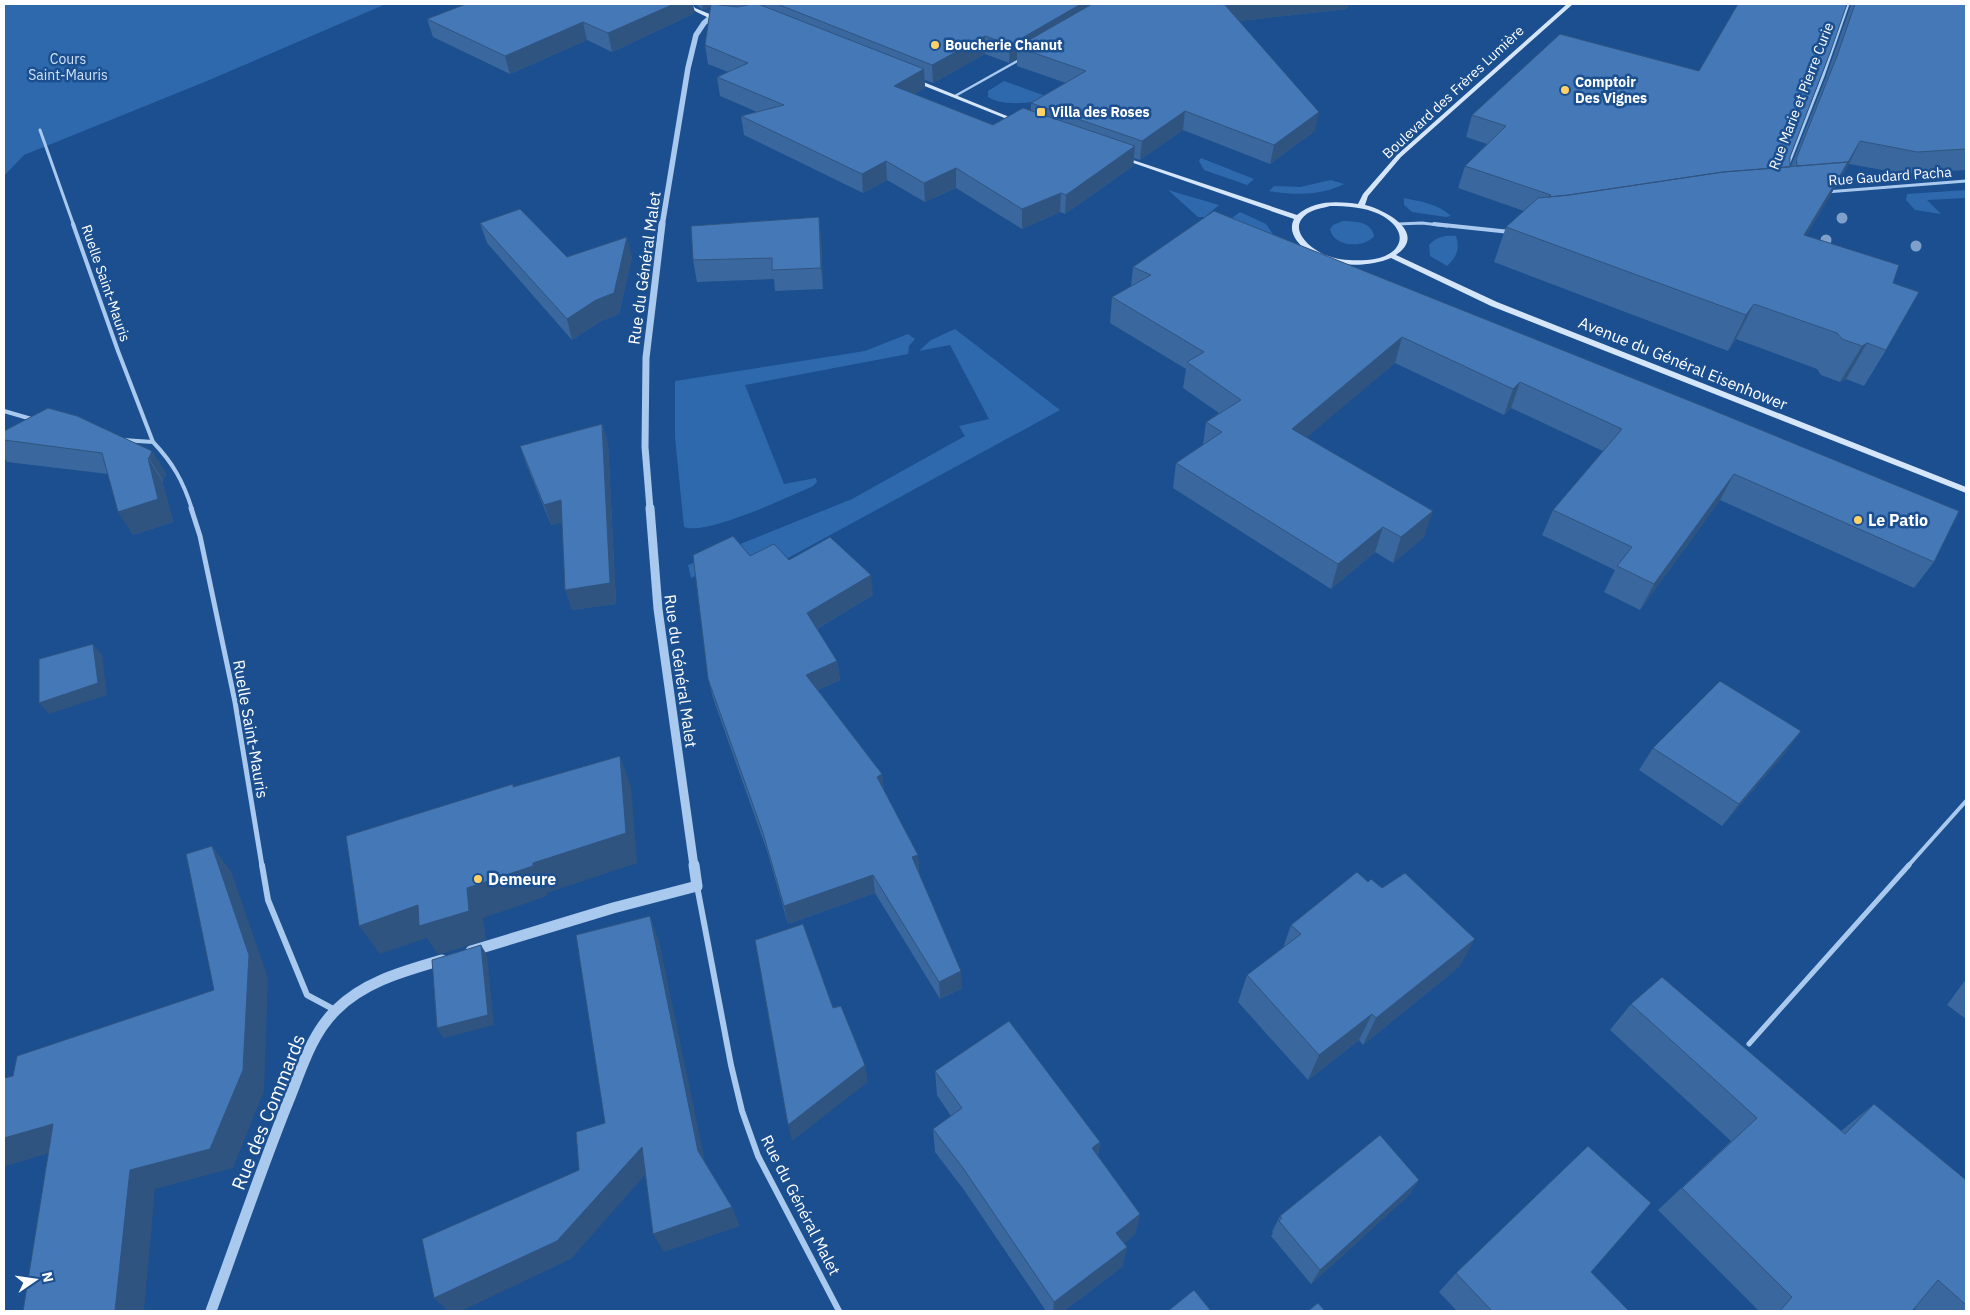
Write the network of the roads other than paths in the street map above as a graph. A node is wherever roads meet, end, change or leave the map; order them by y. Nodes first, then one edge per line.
1 (689, 4) edge
2 (1570, 4) edge
3 (1848, 4) edge
4 (711, 17) junction
5 (728, 21) edge
6 (1022, 59) edge
7 (910, 78) edge
8 (955, 96) junction
9 (1024, 124) edge
10 (40, 130) dead end
11 (1113, 155) edge
12 (1785, 172) edge
13 (1966, 181) edge
14 (1817, 193) edge
15 (1361, 206) junction
16 (1298, 218) junction
17 (1398, 224) junction
18 (1519, 231) edge
19 (1392, 256) junction
20 (4, 411) edge
21 (40, 421) edge
22 (114, 439) edge
23 (153, 442) junction
24 (1966, 490) edge
25 (1966, 801) edge
26 (697, 886) junction
27 (335, 1010) junction
28 (1749, 1044) dead end
29 (211, 1311) edge
30 (839, 1311) edge

1 - 4 main road
2 - 15 main road, Boulevard des Frères Lumière
3 - 12 street, Rue Marie et Pierre Curie
4 - 5 main road
4 - 26 street, Rue du Général Malet
6 - 8 lane
7 - 8 main road
8 - 9 main road
10 - 23 street, Ruelle Saint-Mauris
11 - 16 main road
13 - 14 street, Rue Gaudard Pacha
15 - 16 main road
15 - 17 main road
16 - 19 main road
17 - 18 street
17 - 19 main road
19 - 24 main road, Avenue du Général Eisenhower
20 - 21 street
22 - 23 street
23 - 27 street, Ruelle Saint-Mauris
25 - 28 lane
26 - 27 street, Rue des Commards
26 - 30 street, Rue du Général Malet
27 - 29 street, Rue des Commards

